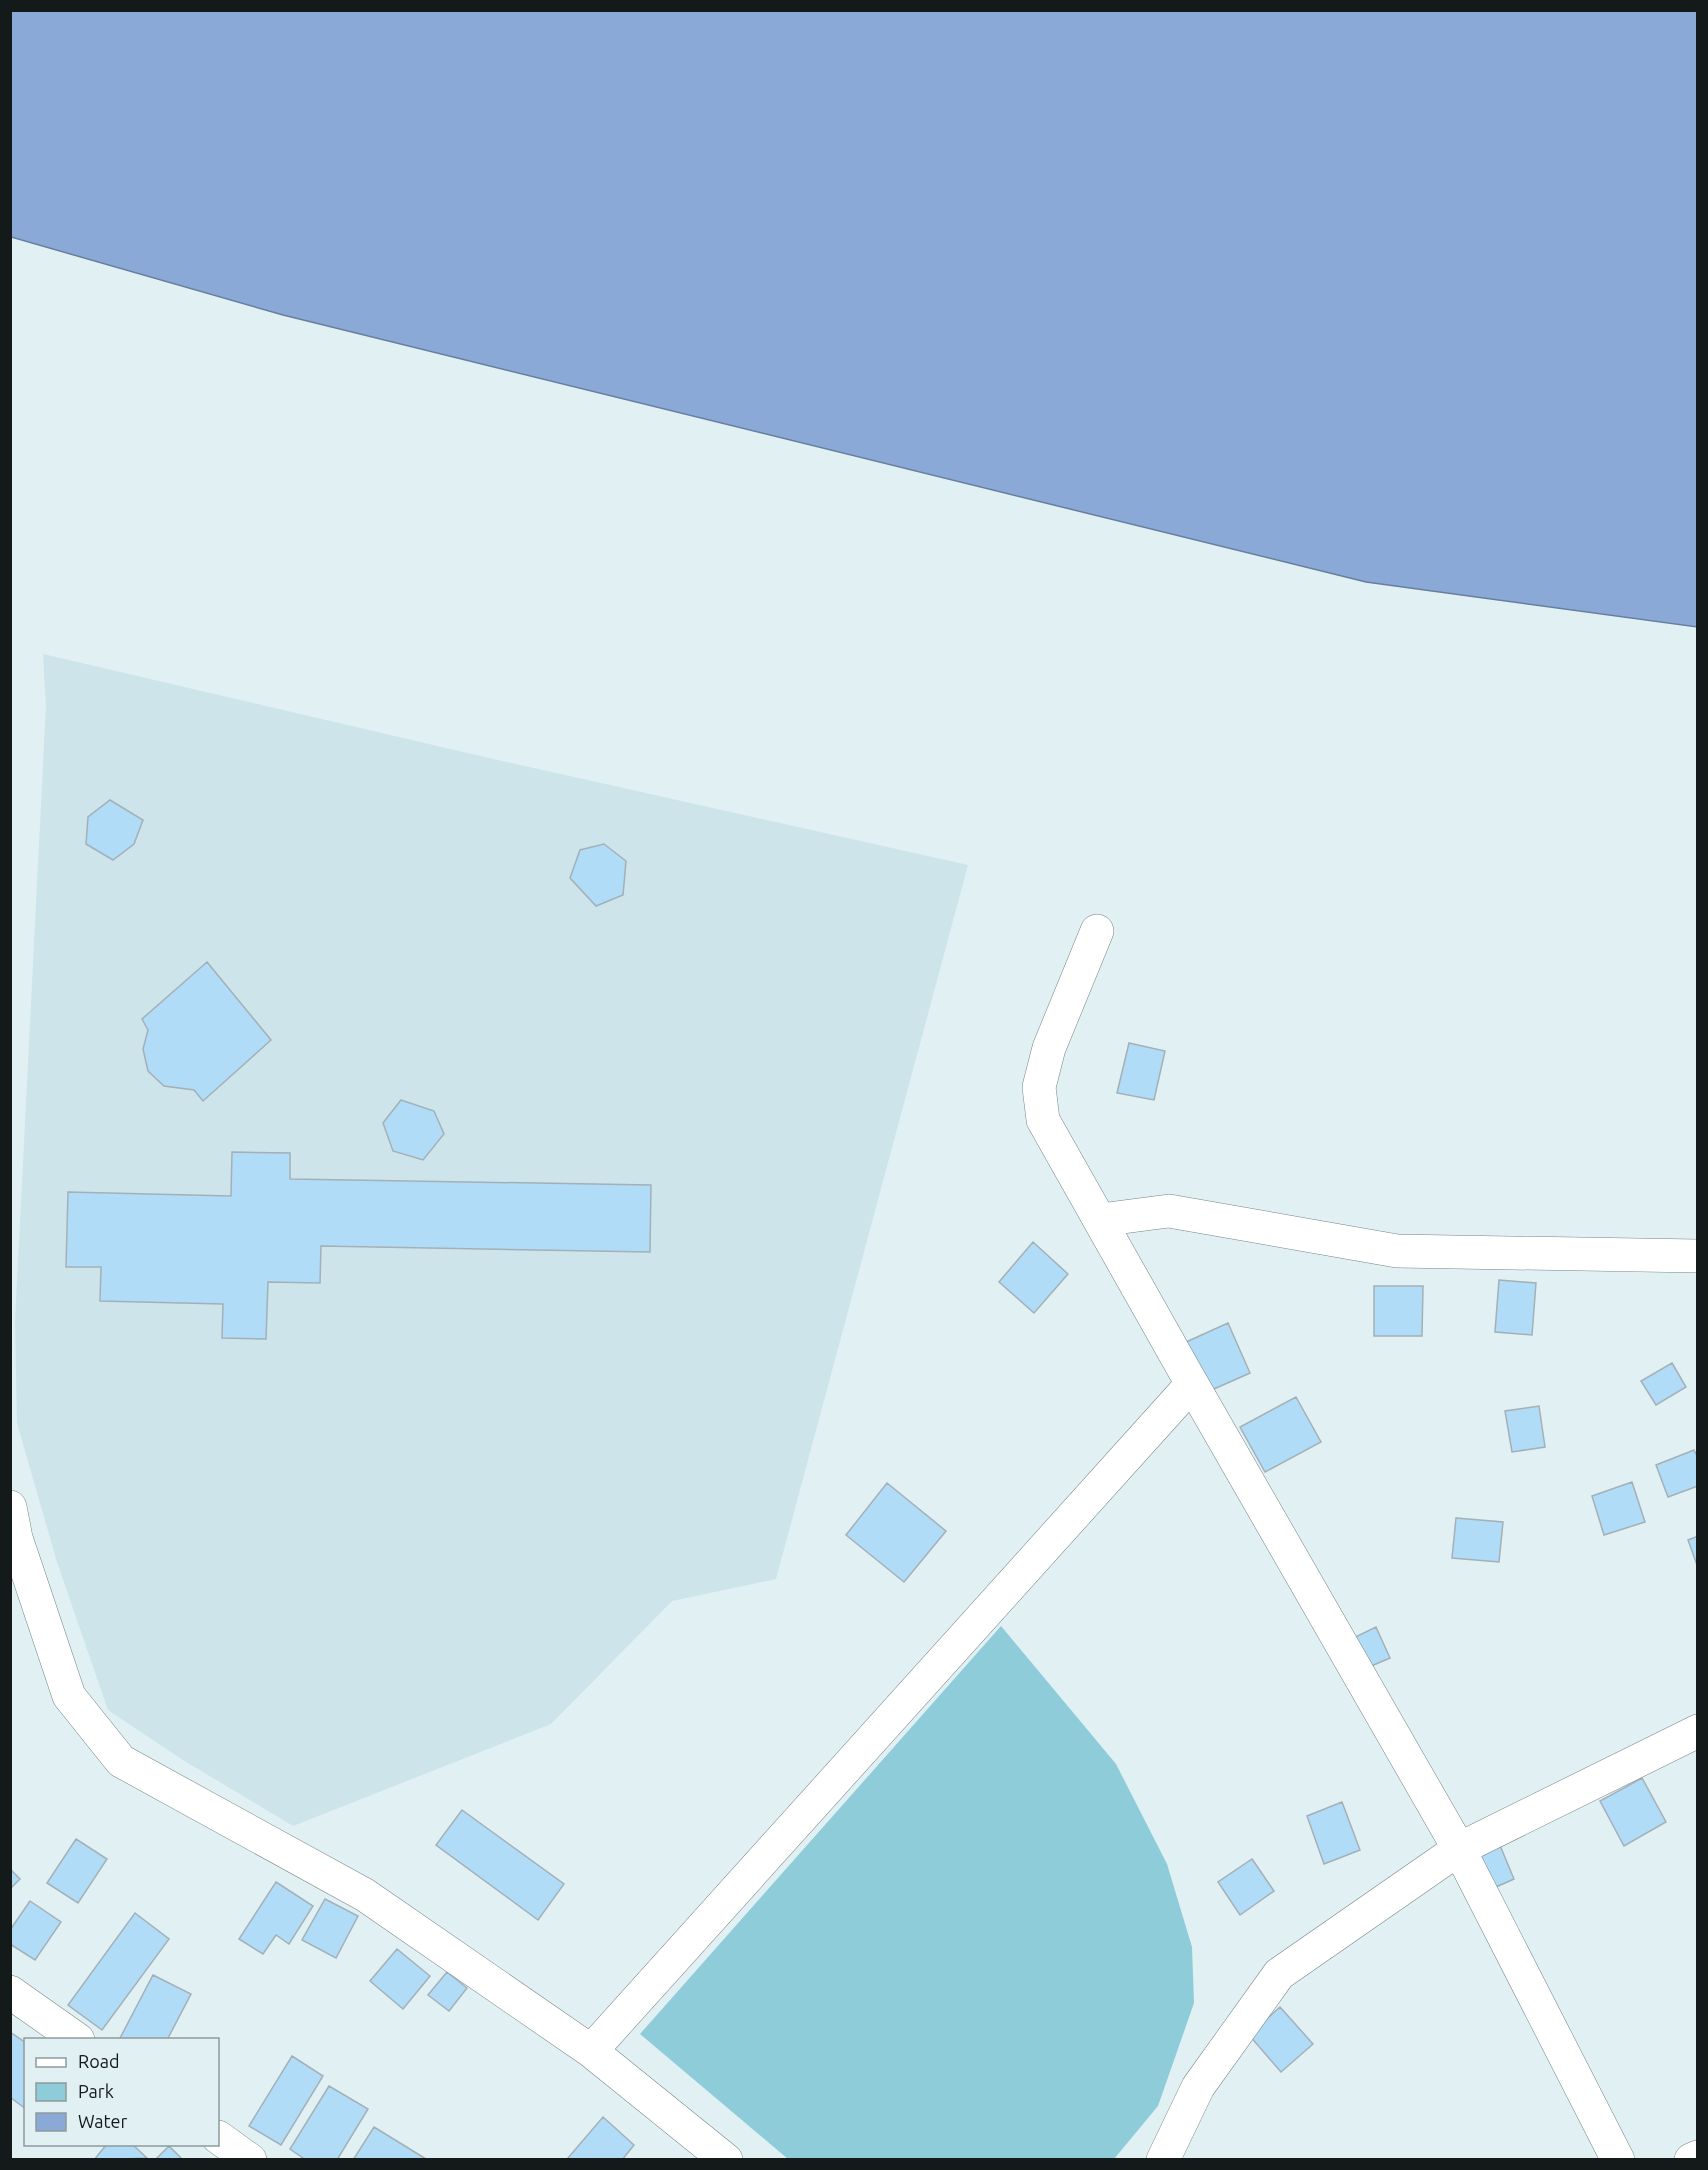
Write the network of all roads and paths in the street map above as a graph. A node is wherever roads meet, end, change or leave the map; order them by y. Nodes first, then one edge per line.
1 (1097, 931) dead end
2 (1100, 1220) junction
3 (1698, 1256) edge
4 (1192, 1384) junction
5 (10, 1507) edge
6 (1698, 1731) edge
7 (1459, 1849) junction
8 (10, 1992) edge
9 (75, 2038) edge
10 (591, 2051) junction
11 (219, 2138) edge
12 (1698, 2157) edge
13 (250, 2160) edge
14 (726, 2160) edge
15 (1163, 2160) edge
16 (1618, 2160) edge
17 (1691, 2160) edge

1 - 2 street
2 - 3 street
2 - 4 street
4 - 7 street
4 - 10 street
5 - 10 street
6 - 7 street
7 - 15 street
7 - 16 street
8 - 9 street
10 - 14 street
11 - 13 street
12 - 17 street

